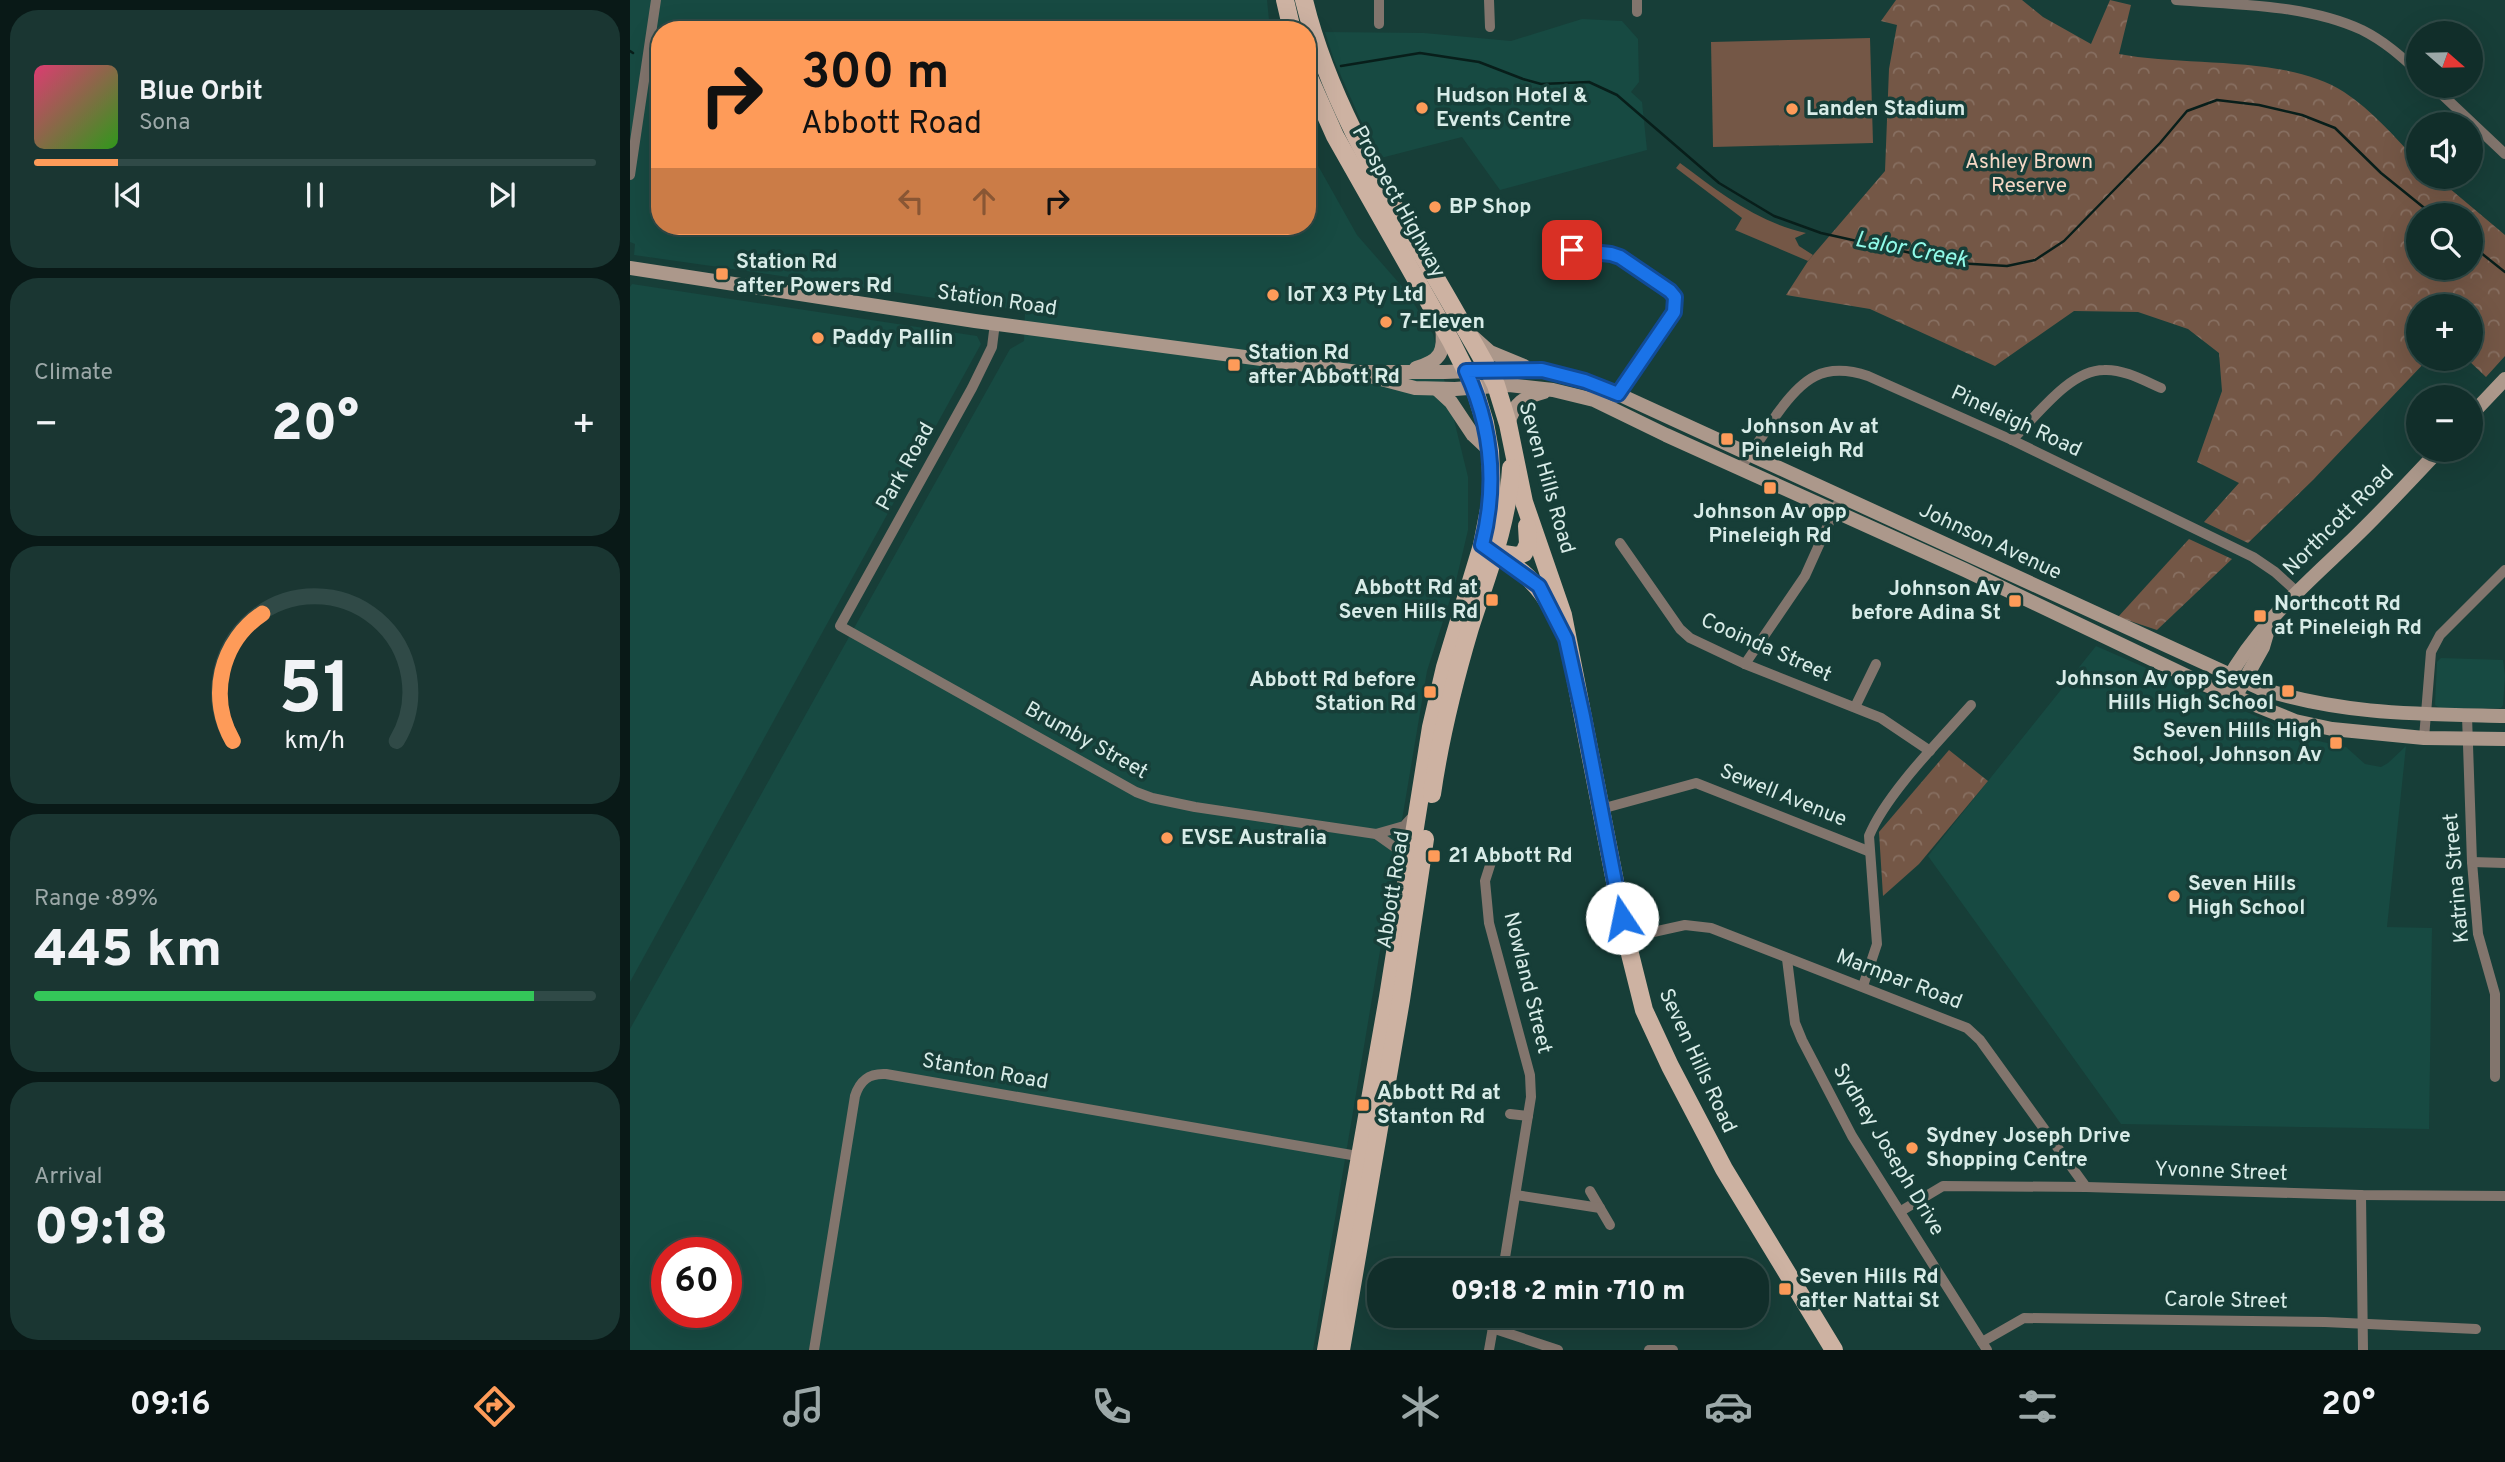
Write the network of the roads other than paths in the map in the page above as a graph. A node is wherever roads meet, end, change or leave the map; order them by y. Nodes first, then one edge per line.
1 (656, 0) edge
2 (1285, 0) edge
3 (1304, 0) edge
4 (1379, 0) edge
5 (1489, 0) edge
6 (2176, 0) edge
7 (653, 21) edge
8 (1290, 21) edge
9 (1311, 21) edge
10 (1379, 24) dead end
11 (1490, 27) dead end
12 (651, 34) edge
13 (1316, 38) edge
14 (2406, 61) edge
15 (1316, 94) edge
16 (2445, 98) edge
17 (2505, 154) edge
18 (630, 175) edge
19 (1552, 248) dead end
20 (630, 268) edge
21 (995, 323) junction
22 (1441, 326) junction
23 (1466, 331) junction
24 (1542, 370) junction
25 (1358, 372) junction
26 (1405, 372) junction
27 (1492, 377) junction
28 (1470, 379) junction
29 (2505, 379) edge
30 (2161, 387) dead end
31 (1438, 390) junction
32 (1553, 390) junction
33 (1614, 400) junction
34 (2483, 402) edge
35 (1508, 424) junction
36 (2012, 440) junction
37 (1511, 443) junction
38 (1490, 451) junction
39 (1749, 455) junction
40 (2428, 462) edge
41 (1740, 468) junction
42 (1841, 496) junction
43 (1524, 502) junction
44 (1834, 511) junction
45 (1620, 543) dead end
46 (1488, 549) junction
47 (2505, 570) edge
48 (2297, 592) junction
49 (840, 626) joint
50 (1566, 639) junction
51 (1745, 664) junction
52 (1876, 664) dead end
53 (2237, 679) junction
54 (2229, 695) junction
55 (1971, 705) dead end
56 (1855, 707) junction
57 (2426, 716) junction
58 (2467, 716) junction
59 (2505, 716) edge
60 (2424, 738) junction
61 (2467, 738) junction
62 (2505, 739) edge
63 (1930, 751) junction
64 (1418, 807) junction
65 (1601, 808) junction
66 (1376, 834) junction
67 (1868, 851) junction
68 (1492, 859) dead end
69 (2472, 862) junction
70 (2505, 863) edge
71 (1401, 917) junction
72 (1626, 938) junction
73 (1787, 959) junction
74 (1864, 986) junction
75 (2495, 1077) dead end
76 (1510, 1114) dead end
77 (1528, 1116) junction
78 (1367, 1158) junction
79 (2087, 1187) junction
80 (1590, 1191) dead end
81 (1516, 1195) junction
82 (2361, 1195) junction
83 (2505, 1196) edge
84 (1600, 1208) junction
85 (1900, 1211) junction
86 (1610, 1225) dead end
87 (1505, 1258) edge
88 (2363, 1325) junction
89 (1492, 1328) joint
90 (2476, 1329) dead end
91 (1984, 1346) edge
92 (814, 1350) edge
93 (1326, 1350) edge
94 (1340, 1350) edge
95 (1489, 1350) edge
96 (1558, 1350) edge
97 (1649, 1350) edge
98 (1673, 1350) edge
99 (1834, 1350) edge
100 (2363, 1350) edge

1 - 7 street
2 - 8 main road
3 - 9 main road, Prospect Highway
4 - 10 street
5 - 11 street
6 - 14 street
12 - 18 street
13 - 23 main road, Prospect Highway
15 - 22 main road, Prospect Highway
16 - 17 street
19 - 33 street
20 - 21 main road, Station Road
21 - 25 main road, Station Road
21 - 49 street, Park Road
22 - 26 main road
22 - 28 main road, Prospect Highway
23 - 24 main road
23 - 27 main road, Prospect Highway
24 - 27 main road, Johnson Avenue
24 - 33 main road, Johnson Avenue
25 - 26 main road, Station Road
25 - 31 main road, Station Road
26 - 28 main road, Station Road
27 - 28 main road, Johnson Avenue
27 - 32 main road, Johnson Avenue
27 - 35 main road, Seven Hills Road
28 - 31 main road, Station Road
28 - 38 main road, Seven Hills Road
29 - 34 main road
30 - 36 street
31 - 38 main road
32 - 33 main road, Johnson Avenue
32 - 35 main road
33 - 39 main road, Johnson Avenue
33 - 41 main road, Johnson Avenue
35 - 37 main road, Seven Hills Road
36 - 39 street, Pineleigh Road
36 - 48 street, Pineleigh Road
37 - 43 main road, Seven Hills Road
37 - 46 main road, Abbott Road
38 - 46 main road, Abbott Road
39 - 41 street, Pineleigh Road
39 - 42 main road, Johnson Avenue
40 - 48 main road, Northcott Road
41 - 44 main road, Johnson Avenue
42 - 44 street
42 - 53 main road, Johnson Avenue
43 - 46 main road
43 - 50 main road, Seven Hills Road
44 - 51 street
44 - 54 main road, Johnson Avenue
45 - 51 street, Cooinda Street
46 - 50 main road, Seven Hills Road
46 - 64 main road, Abbott Road
46 - 78 main road, Abbott Road
47 - 57 street
48 - 53 main road, Northcott Road
49 - 66 street, Brumby Street
50 - 65 main road, Seven Hills Road
51 - 56 street, Cooinda Street
52 - 56 street
53 - 54 main road, Northcott Road
53 - 57 main road, Johnson Avenue
54 - 60 main road, Johnson Avenue
55 - 63 street
56 - 63 street, Cooinda Street
57 - 58 main road, Johnson Avenue
57 - 60 street
58 - 59 main road, Johnson Avenue
58 - 61 street, Katrina Street
60 - 61 main road, Johnson Avenue
61 - 62 main road, Johnson Avenue
61 - 69 street, Katrina Street
63 - 67 street
64 - 66 street, Brumby Street
64 - 71 main road, Abbott Road
65 - 67 street, Sewell Avenue
65 - 72 main road, Seven Hills Road
66 - 71 street
67 - 74 street
68 - 77 street, Nowland Street
69 - 70 street
69 - 75 street, Katrina Street
71 - 78 main road, Abbott Road
72 - 73 street, Marnpar Road
72 - 99 main road, Seven Hills Road
73 - 74 street, Marnpar Road
73 - 85 street, Sydney Joseph Drive
74 - 79 street, Marnpar Road
76 - 77 street
77 - 81 street, Nowland Street
78 - 92 street, Stanton Road
78 - 93 main road, Abbott Road
78 - 94 main road, Abbott Road
79 - 82 street, Yvonne Street
79 - 85 street, Yvonne Street
80 - 84 street
81 - 84 street
81 - 87 street, Nowland Street
82 - 83 street, Yvonne Street
82 - 88 street
84 - 86 street
85 - 91 street, Sydney Joseph Drive
88 - 90 street, Carole Street
88 - 91 street, Carole Street
88 - 100 street
89 - 95 street
89 - 96 street
97 - 98 street

